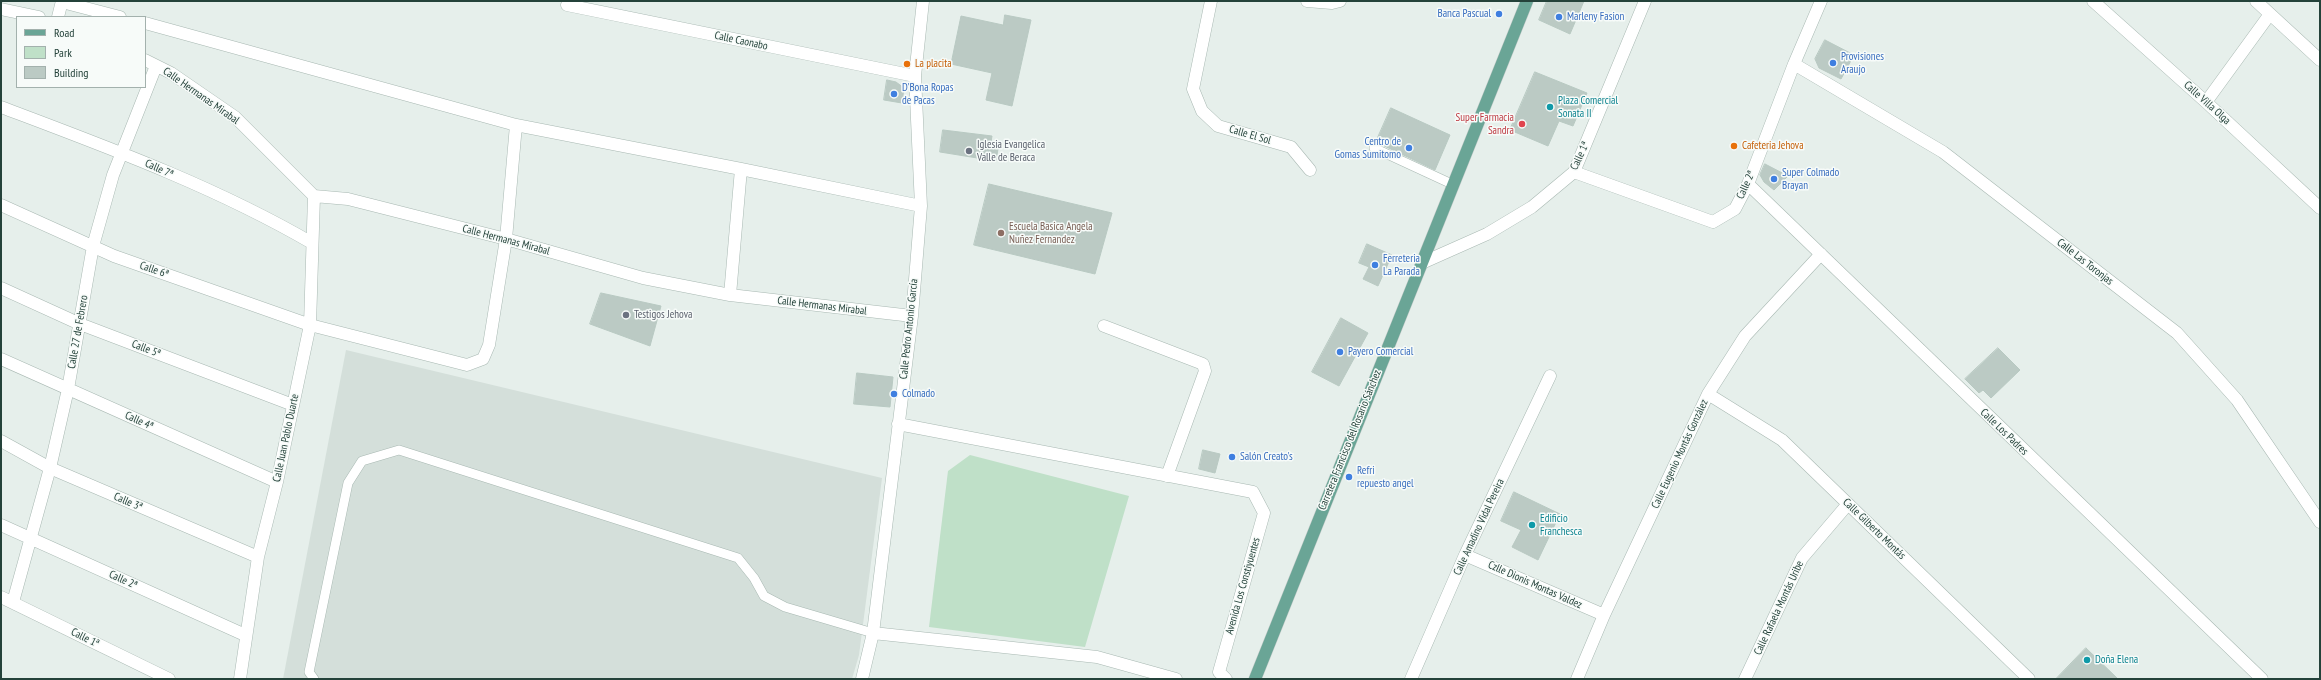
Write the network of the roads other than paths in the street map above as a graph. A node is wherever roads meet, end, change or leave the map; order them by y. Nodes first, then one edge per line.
1 (923, 1) edge
2 (1211, 1) edge
3 (1340, 1) edge
4 (1527, 1) edge
5 (1645, 1) edge
6 (1821, 1) edge
7 (2093, 1) edge
8 (2256, 1) edge
9 (62, 2) edge
10 (1311, 2) edge
11 (567, 5) dead end
12 (1, 9) edge
13 (2270, 14) junction
14 (34, 16) edge
15 (58, 16) edge
16 (116, 16) edge
17 (146, 23) edge
18 (2320, 60) edge
19 (146, 61) edge
20 (1794, 64) junction
21 (156, 66) junction
22 (915, 76) junction
23 (2206, 102) junction
24 (1, 107) edge
25 (516, 125) junction
26 (1374, 148) dead end
27 (122, 152) junction
28 (741, 169) junction
29 (1310, 170) dead end
30 (1574, 172) junction
31 (1748, 184) junction
32 (1454, 185) junction
33 (314, 196) junction
34 (1, 205) edge
35 (921, 206) junction
36 (2320, 208) edge
37 (506, 239) junction
38 (312, 243) junction
39 (93, 246) junction
40 (1821, 254) junction
41 (1424, 262) junction
42 (1, 288) edge
43 (730, 296) junction
44 (912, 316) junction
45 (80, 324) junction
46 (310, 325) junction
47 (1104, 326) dead end
48 (1, 359) edge
49 (1550, 376) dead end
50 (68, 389) junction
51 (1708, 394) junction
52 (293, 405) junction
53 (898, 424) junction
54 (1, 441) edge
55 (50, 468) junction
56 (1167, 476) junction
57 (276, 482) junction
58 (1848, 504) junction
59 (2320, 522) edge
60 (1, 525) edge
61 (31, 539) junction
62 (1465, 555) junction
63 (258, 557) junction
64 (1, 597) edge
65 (13, 602) junction
66 (1604, 615) junction
67 (873, 633) junction
68 (245, 635) junction
69 (169, 679) edge
70 (240, 679) edge
71 (314, 679) edge
72 (862, 679) edge
73 (1176, 679) edge
74 (1226, 679) edge
75 (1255, 679) edge
76 (1411, 679) edge
77 (1577, 679) edge
78 (1745, 679) edge
79 (2029, 679) edge
80 (2262, 679) edge

1 - 22 street, Calle Pedro Antonio García
2 - 29 street, Calle El Sol
3 - 10 street
4 - 32 main road, Carretera Francisco del Rosario Sánchez
5 - 30 street, Calle 1ª
6 - 20 street, Calle 2ª
7 - 23 street, Calle Villa Olga
8 - 13 street
9 - 15 street
9 - 16 street
11 - 22 street, Calle Caonabo
12 - 14 street
13 - 18 street
13 - 23 street
17 - 25 street
19 - 21 street, Calle Hermanas Mirabal
20 - 31 street, Calle 2ª
20 - 59 street, Calle Las Toronjas
21 - 27 street, Calle 27 de Febrero
21 - 33 street, Calle Hermanas Mirabal
22 - 35 street, Calle Pedro Antonio García
23 - 36 street, Calle Villa Olga
24 - 27 street, Calle 7ª
25 - 28 street
25 - 37 street, Calle 6ª
26 - 32 lane
27 - 38 street, Calle 7ª
27 - 39 street, Calle 27 de Febrero
28 - 35 street
28 - 43 street
30 - 31 street, Calle 2ª
30 - 41 street, Calle 1ª
31 - 40 street, Calle Los Padres
32 - 41 main road, Carretera Francisco del Rosario Sánchez
33 - 37 street, Calle Hermanas Mirabal
33 - 38 street, Calle Juan Pablo Duarte
34 - 39 street, Calle 6ª
35 - 44 street, Calle Pedro Antonio García
37 - 43 street, Calle Hermanas Mirabal
37 - 46 street, Calle 6ª
38 - 46 street, Calle Juan Pablo Duarte
39 - 45 street, Calle 27 de Febrero
39 - 46 street, Calle 6ª
40 - 51 street, Calle Eugenio Montás González
40 - 80 street, Calle Los Padres
41 - 75 main road, Carretera Francisco del Rosario Sánchez
42 - 45 street, Calle 5ª
43 - 44 street, Calle Hermanas Mirabal
44 - 53 street, Calle Pedro Antonio García
45 - 50 street, Calle 27 de Febrero
45 - 52 street, Calle 5ª
46 - 52 street, Calle Juan Pablo Duarte
47 - 56 street
48 - 50 street, Calle 4ª
49 - 62 street, Calle Amadino Vidal Pereira
50 - 55 street, Calle 27 de Febrero
50 - 57 street, Calle 4ª
51 - 58 street, Calle Gilberto Montás
51 - 66 street, Calle Eugenio Montás González
52 - 57 street, Calle Juan Pablo Duarte
53 - 56 street
53 - 67 street, Calle Pedro Antonio García
54 - 55 street, Calle 3ª
55 - 61 street, Calle 27 de Febrero
55 - 63 street, Calle 3ª
56 - 74 street, Avenida Los Constiyuentes
57 - 63 street, Calle Juan Pablo Duarte
58 - 78 street, Calle Rafaela Montás Uribe
58 - 79 street, Calle Gilberto Montás
60 - 61 street, Calle 2ª
61 - 65 street, Calle 27 de Febrero
61 - 68 street, Calle 2ª
62 - 66 street, Czlle Dionis Montas Valdez
62 - 76 street, Calle Amadino Vidal Pereira
63 - 68 street, Calle Juan Pablo Duarte
64 - 65 street, Calle 1ª
65 - 69 street, Calle 1ª
66 - 77 street, Calle Eugenio Montás González
67 - 71 lane
67 - 72 street, Calle Pedro Antonio García
67 - 73 street
68 - 70 street, Calle Juan Pablo Duarte

